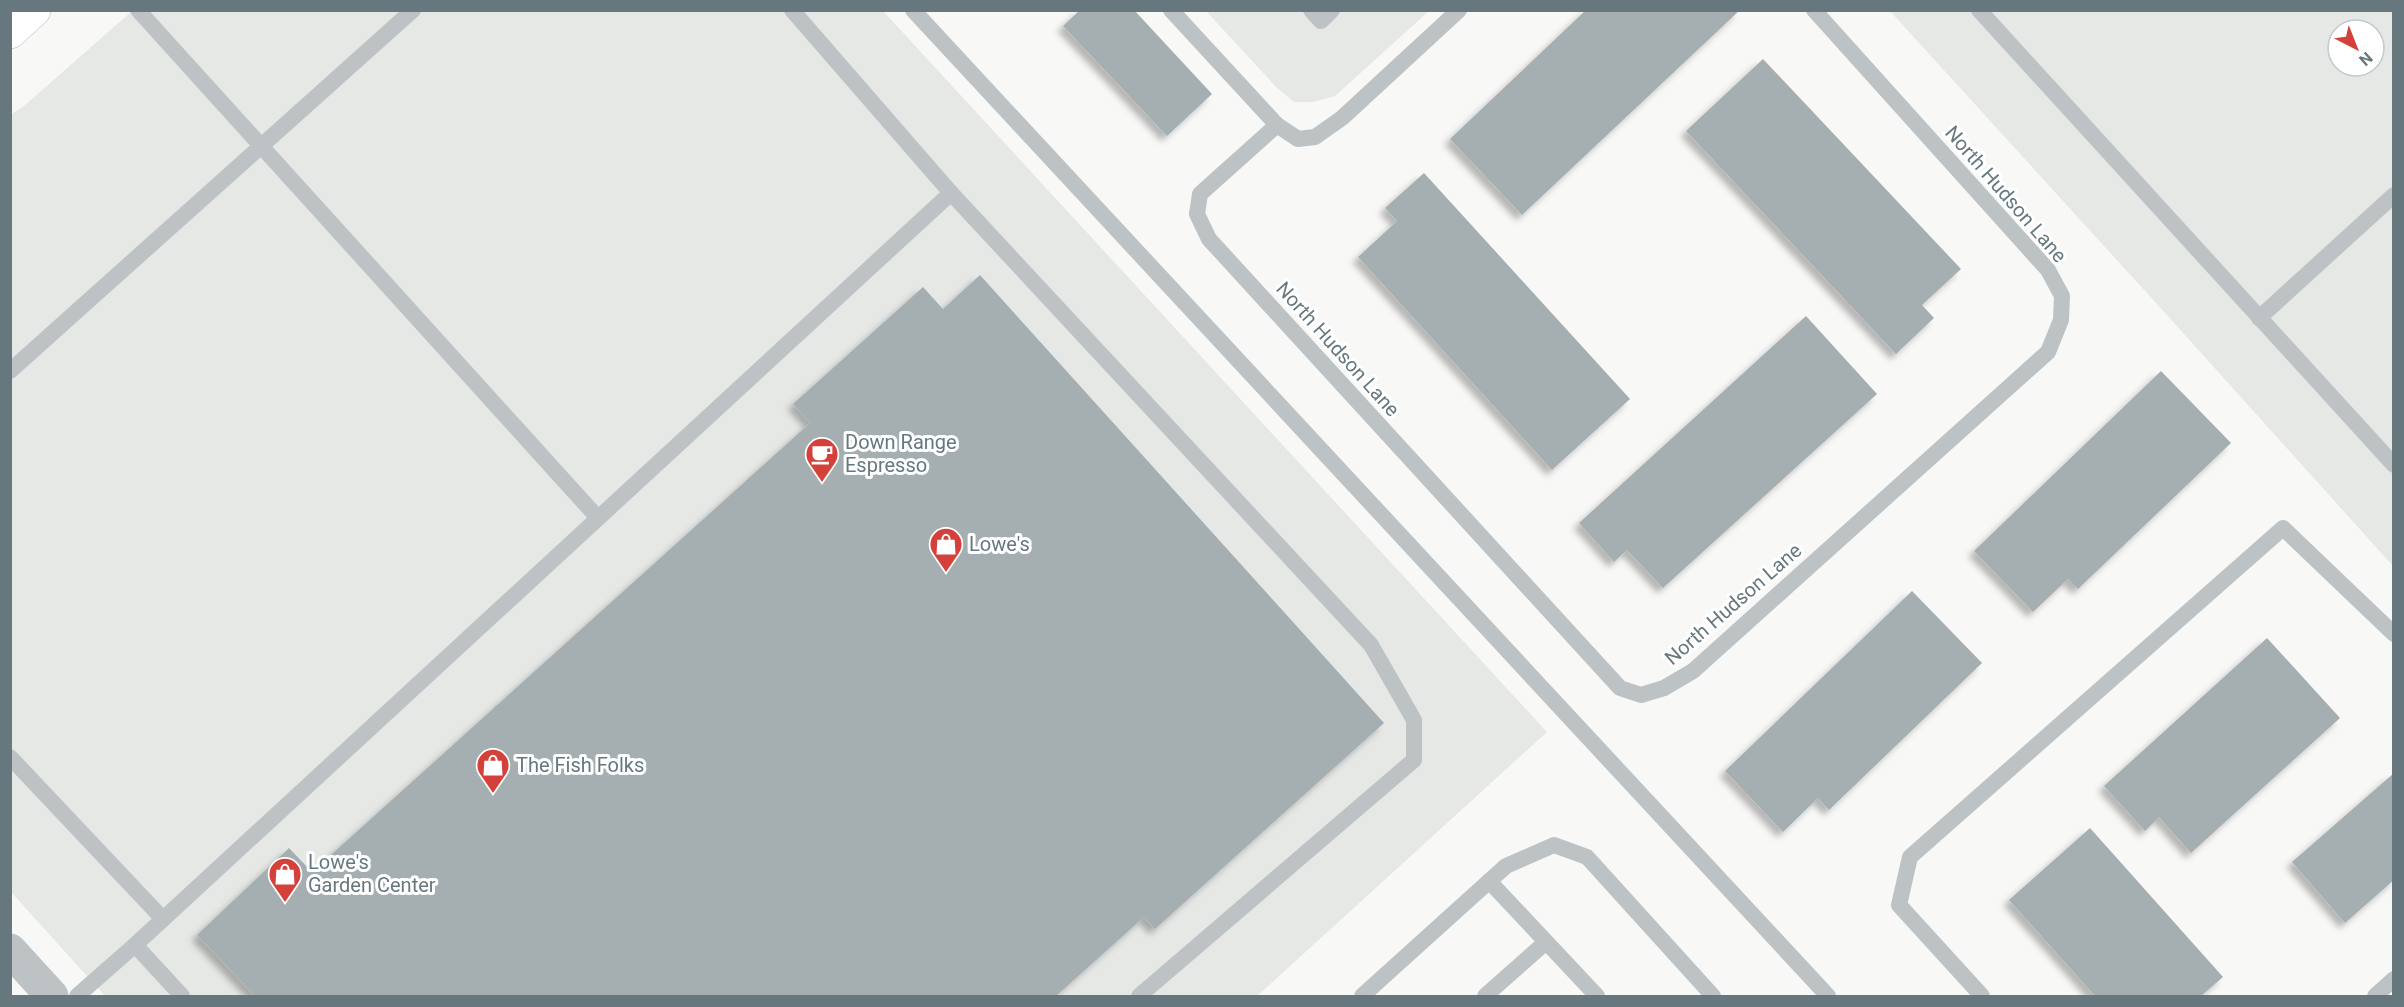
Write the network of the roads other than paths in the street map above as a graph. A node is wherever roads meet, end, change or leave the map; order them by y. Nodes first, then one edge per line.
1 (34, 10) edge
2 (138, 10) edge
3 (413, 10) edge
4 (792, 10) edge
5 (913, 10) edge
6 (1171, 10) edge
7 (1311, 10) edge
8 (1332, 10) edge
9 (1459, 10) edge
10 (1814, 10) edge
11 (1979, 10) edge
12 (10, 32) edge
13 (1277, 125) junction
14 (261, 147) junction
15 (951, 193) junction
16 (2394, 195) edge
17 (2259, 318) junction
18 (10, 371) edge
19 (2394, 465) edge
20 (598, 518) junction
21 (2394, 634) edge
22 (10, 757) edge
23 (1489, 881) junction
24 (163, 919) junction
25 (1546, 942) junction
26 (135, 945) junction
27 (10, 950) edge
28 (2394, 979) edge
29 (52, 996) edge
30 (77, 996) edge
31 (182, 996) edge
32 (1139, 996) edge
33 (1362, 996) edge
34 (1485, 996) edge
35 (1597, 996) edge
36 (1713, 996) edge
37 (1828, 996) edge
38 (1982, 996) edge
39 (2375, 996) edge

1 - 12 main road
2 - 14 lane
3 - 14 lane
4 - 15 lane
5 - 37 lane
6 - 13 lane
7 - 8 lane
9 - 13 lane
10 - 13 lane, North Hudson Lane
11 - 17 lane
14 - 18 lane
14 - 20 lane
15 - 20 lane
15 - 32 lane
16 - 17 lane
17 - 19 lane
20 - 24 lane
21 - 38 lane
22 - 24 lane
23 - 25 lane
23 - 33 lane
23 - 36 lane
24 - 26 lane
25 - 34 lane
25 - 35 lane
26 - 30 lane
26 - 31 lane
27 - 29 street
28 - 39 lane

